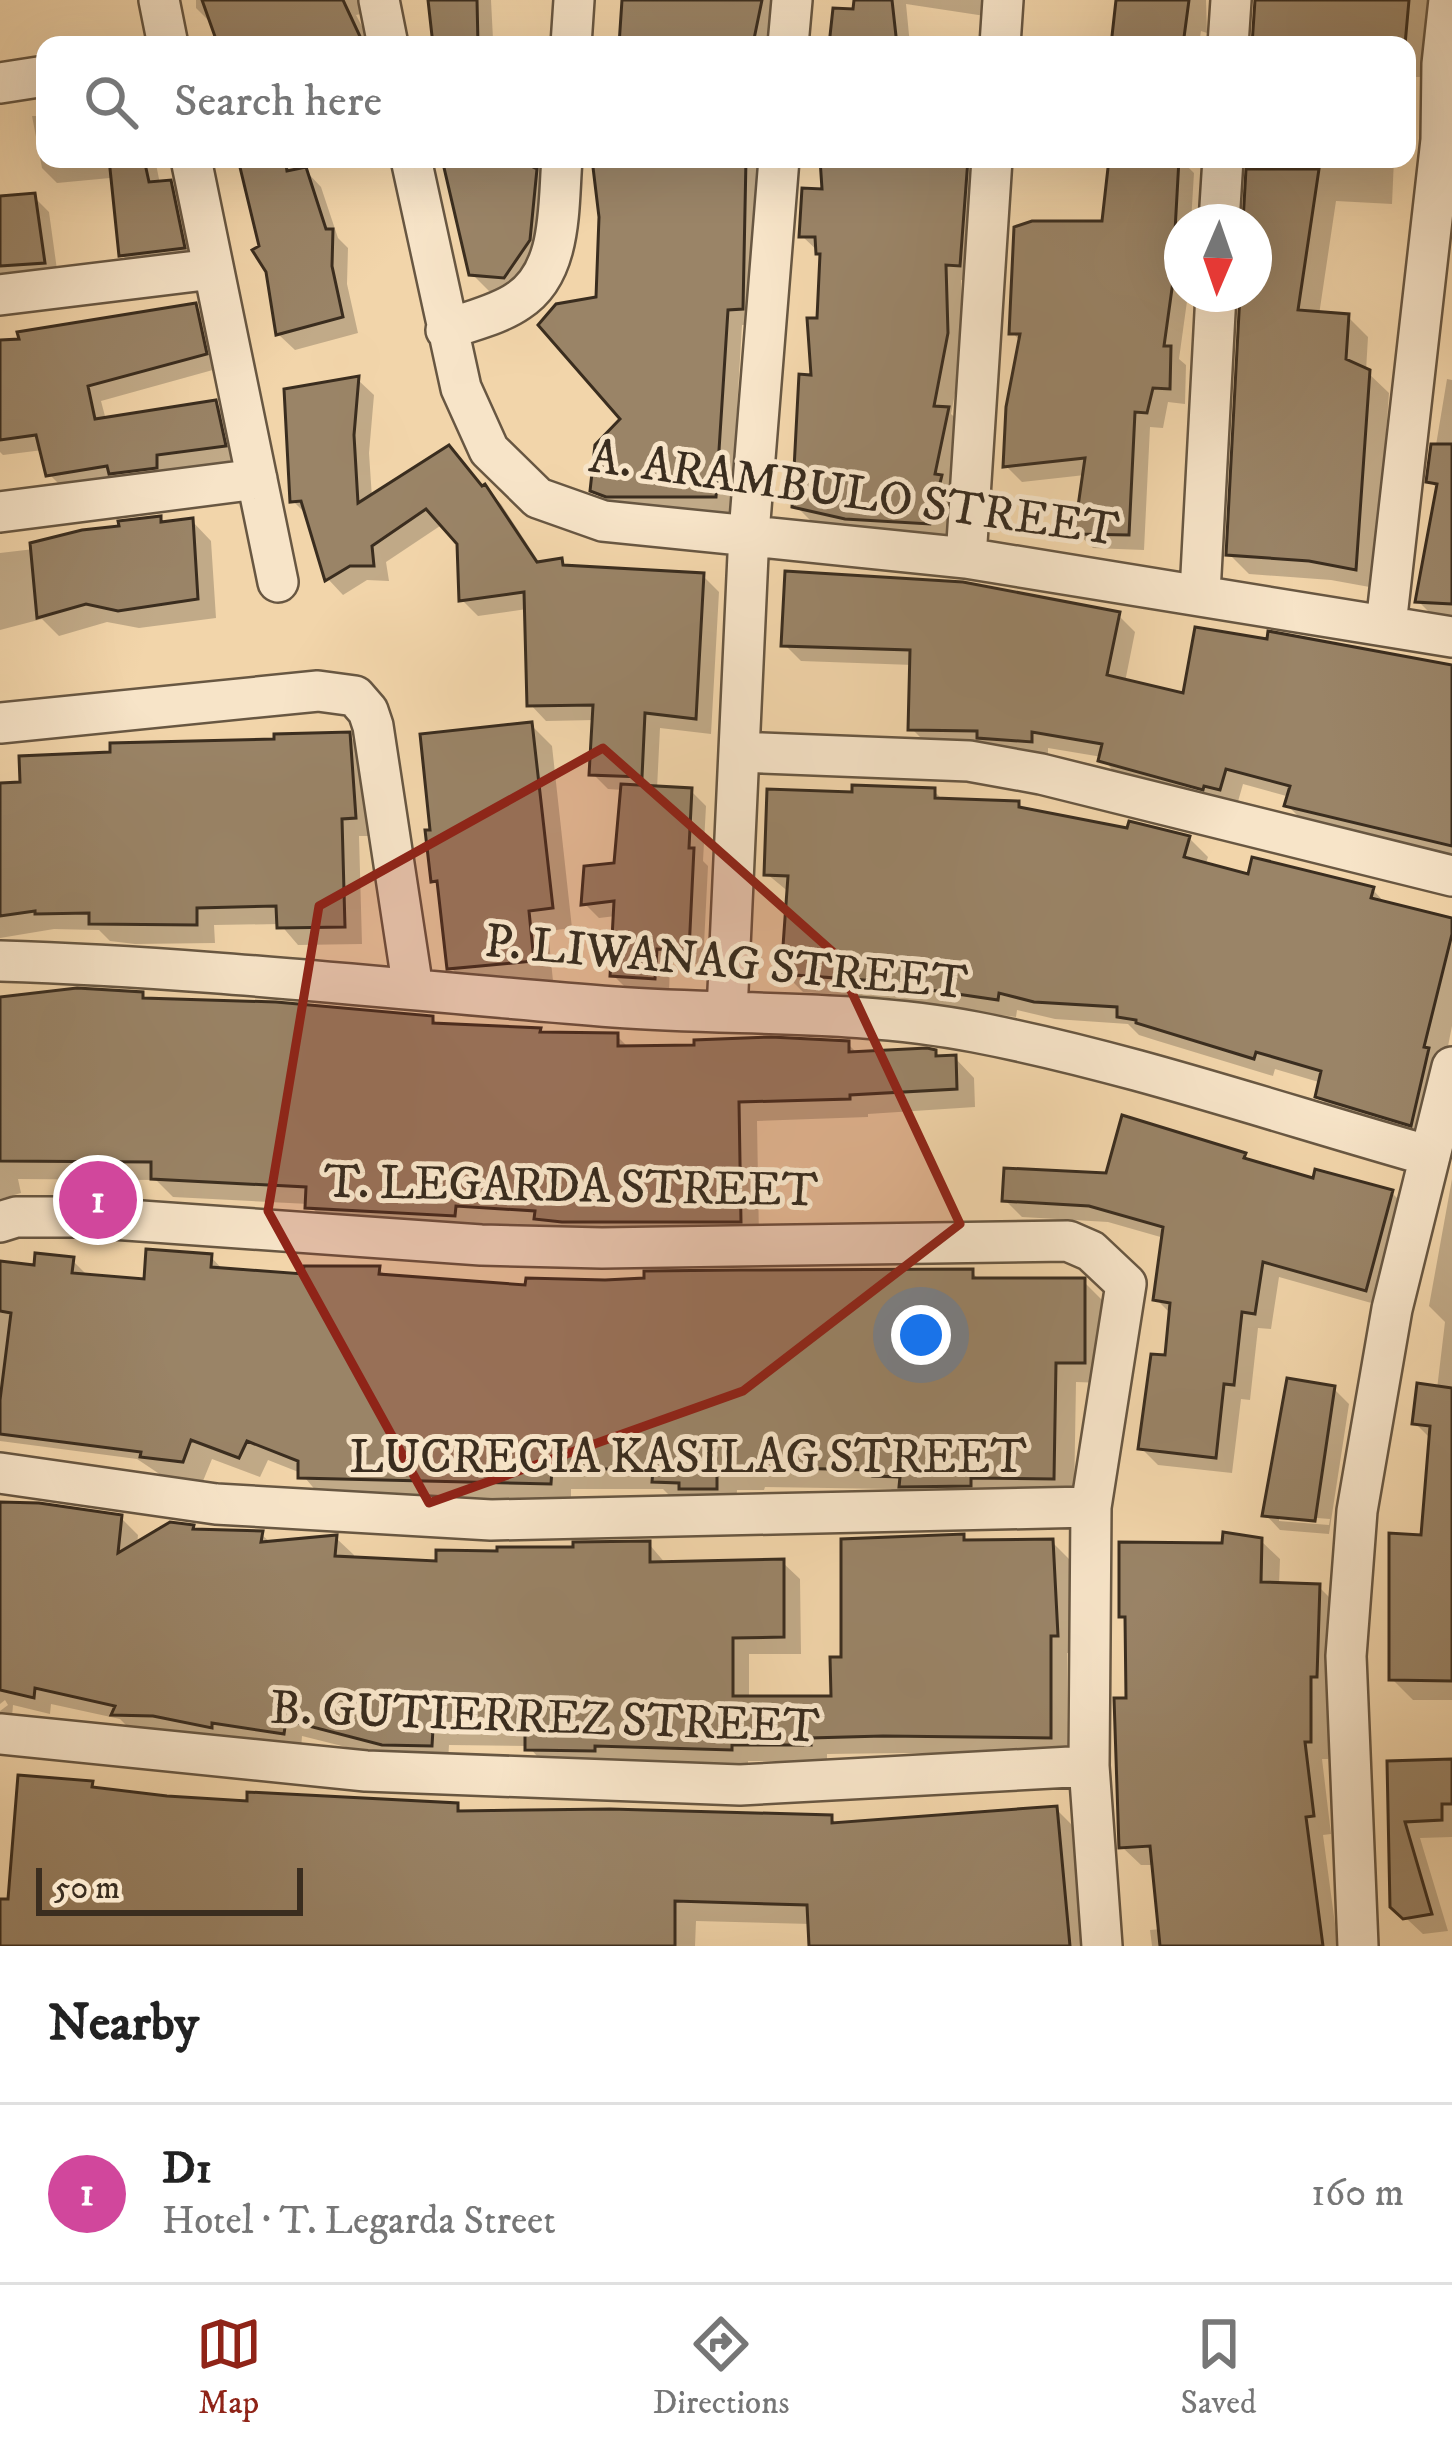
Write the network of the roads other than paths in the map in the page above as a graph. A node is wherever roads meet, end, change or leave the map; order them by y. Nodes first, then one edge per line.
1 (159, 0) edge
2 (380, 0) edge
3 (574, 0) edge
4 (792, 0) edge
5 (1003, 0) edge
6 (1231, 0) edge
7 (1449, 0) edge
8 (166, 36) edge
9 (386, 36) edge
10 (572, 36) edge
11 (789, 36) edge
12 (1001, 36) edge
13 (1229, 36) edge
14 (36, 77) edge
15 (0, 83) edge
16 (193, 168) edge
17 (413, 168) edge
18 (561, 168) edge
19 (778, 168) edge
20 (991, 168) edge
21 (1222, 168) edge
22 (1221, 204) edge
23 (213, 269) junction
24 (0, 295) edge
25 (1215, 312) edge
26 (446, 330) junction
27 (257, 478) junction
28 (0, 512) edge
29 (749, 533) junction
30 (966, 558) junction
31 (278, 582) dead end
32 (1200, 593) junction
33 (1386, 625) junction
34 (1452, 637) edge
35 (0, 723) edge
36 (740, 752) junction
37 (1452, 876) edge
38 (0, 961) edge
39 (412, 989) junction
40 (727, 1012) junction
41 (1452, 1067) edge
42 (1430, 1156) junction
43 (0, 1222) edge
44 (0, 1473) edge
45 (1091, 1507) junction
46 (0, 1734) edge
47 (1089, 1766) junction
48 (1102, 1946) edge
49 (1358, 1946) edge

1 - 8 street
2 - 9 street
3 - 10 street
4 - 11 street
5 - 12 street
6 - 13 street
7 - 33 street
14 - 15 street
16 - 23 street
17 - 26 street, A. ARAMBULO STREET
18 - 26 street
19 - 29 street
20 - 30 street
21 - 22 street
23 - 24 street
23 - 27 street
25 - 32 street
26 - 29 street, A. ARAMBULO STREET
27 - 28 street
27 - 31 street
29 - 30 street, A. ARAMBULO STREET
29 - 36 street
30 - 32 street, A. ARAMBULO STREET
32 - 33 street, A. ARAMBULO STREET
33 - 34 street, A. ARAMBULO STREET
35 - 39 street
36 - 37 street
36 - 40 street
38 - 39 street, P. LIWANAG STREET
39 - 40 street, P. LIWANAG STREET
40 - 42 street, P. LIWANAG STREET
41 - 42 street
42 - 49 street
43 - 45 street, T. LEGARDA STREET
44 - 45 street, LUCRECIA KASILAG STREET
45 - 47 street
46 - 47 street, B. GUTIERREZ STREET
47 - 48 street

